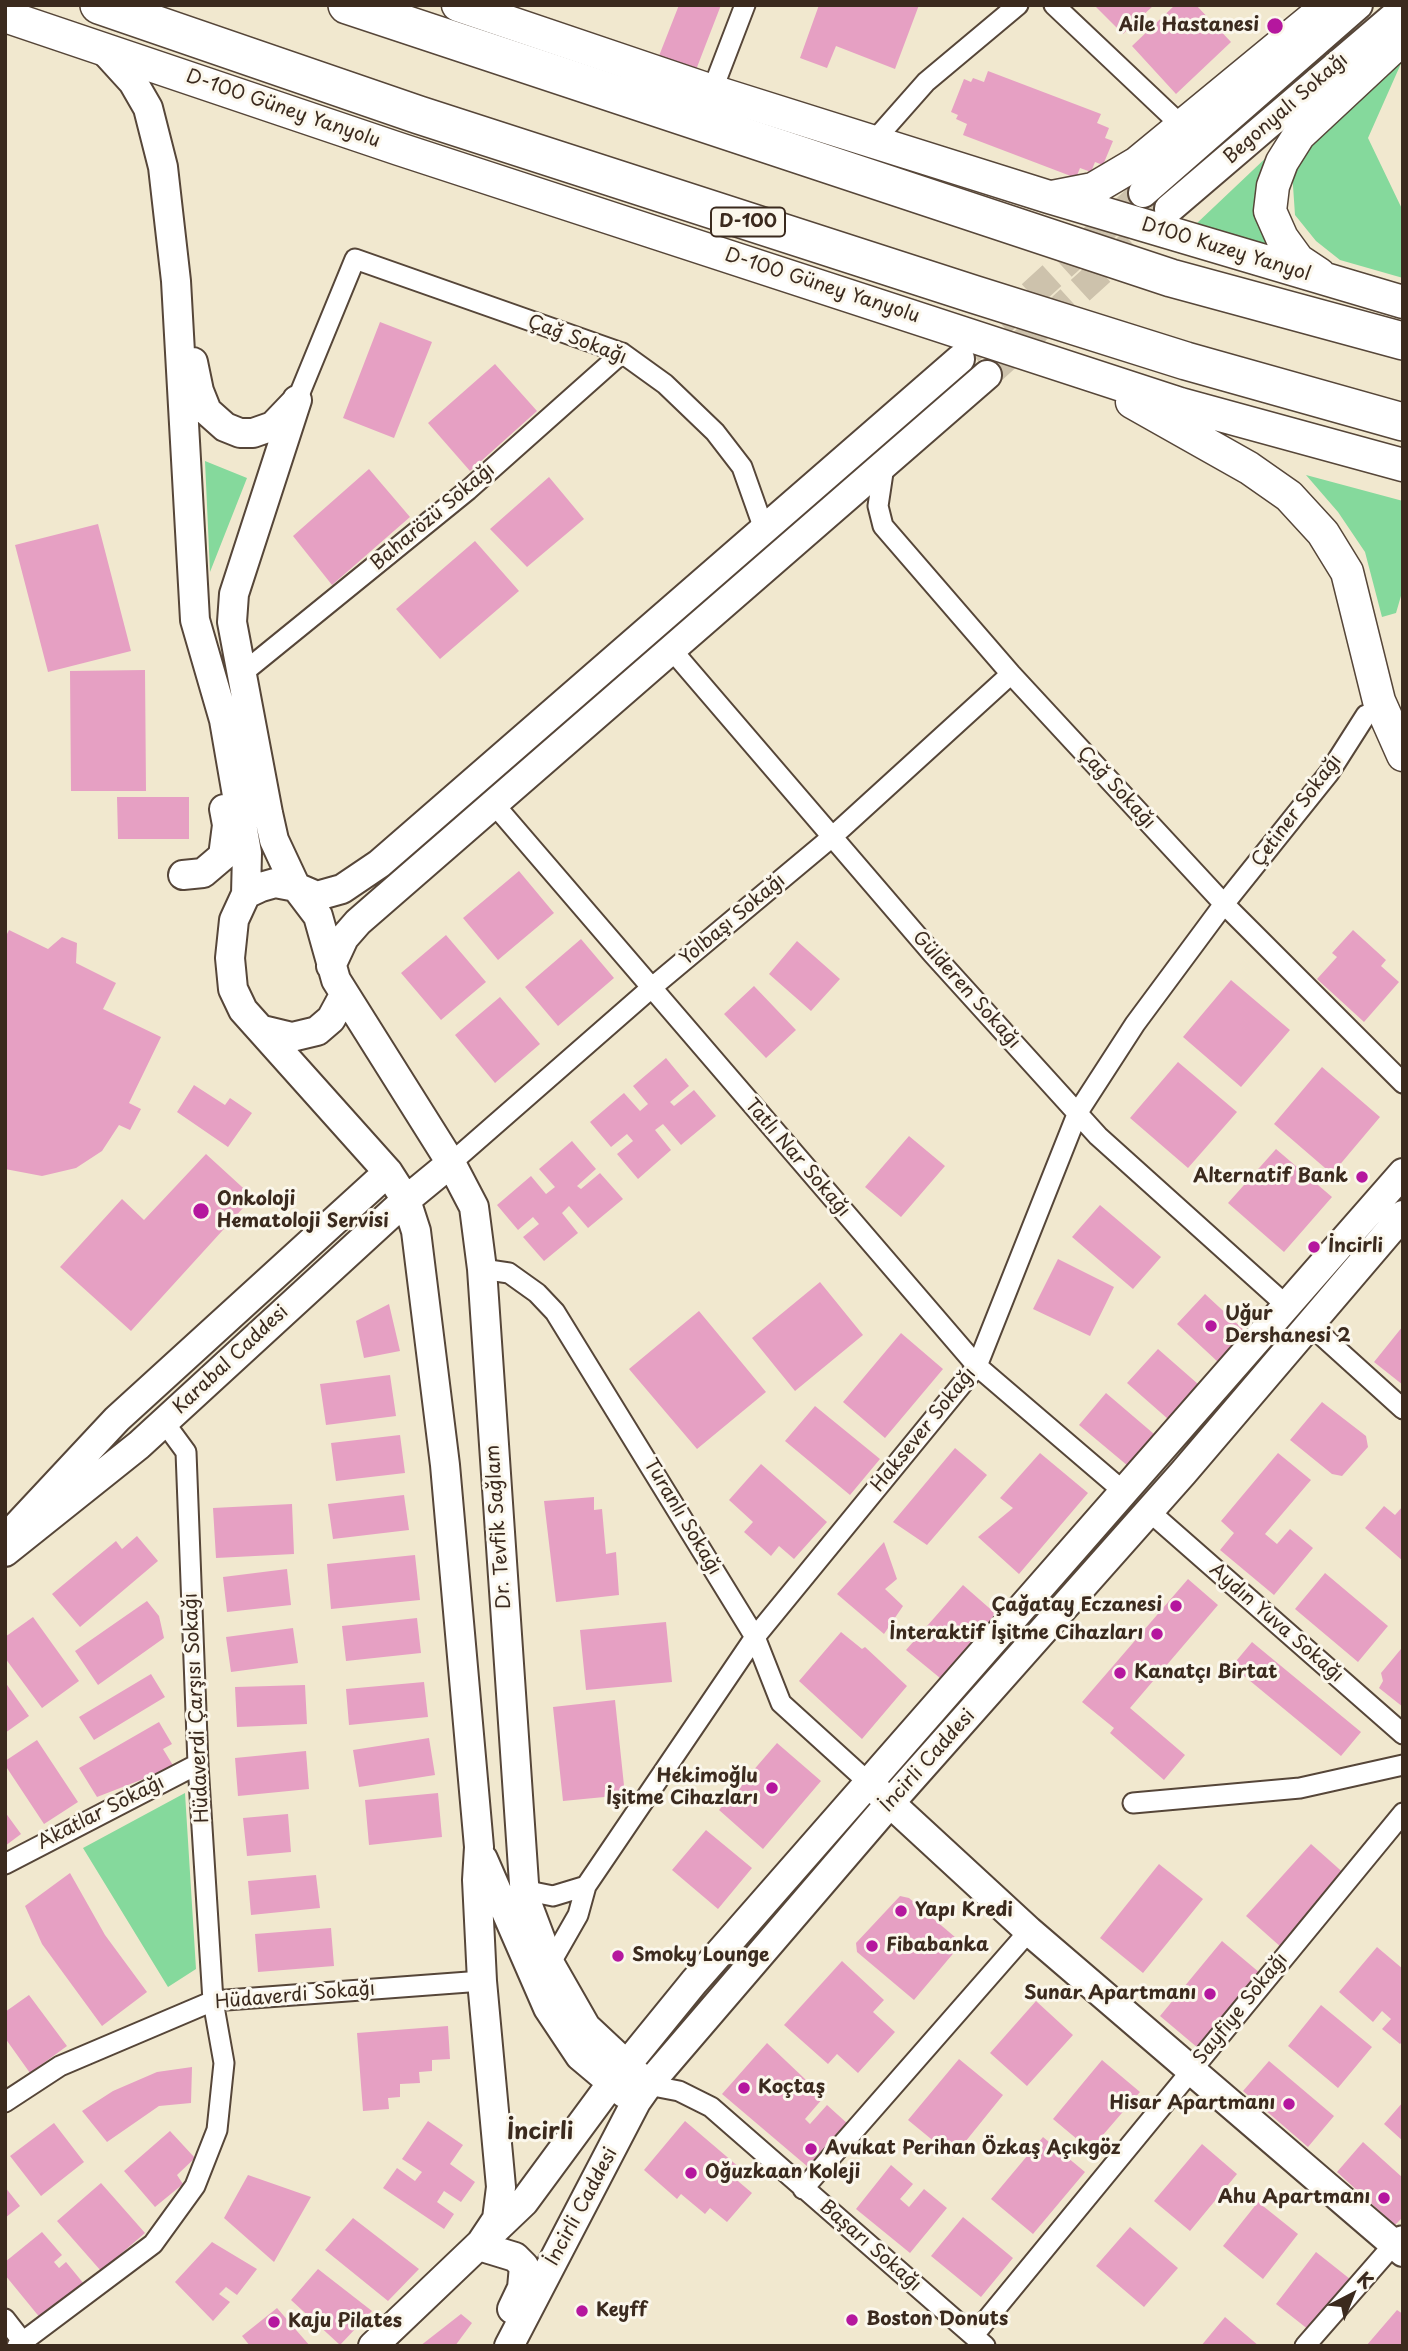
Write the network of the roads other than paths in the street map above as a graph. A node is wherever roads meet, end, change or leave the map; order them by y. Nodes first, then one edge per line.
1 (99, 5) edge
2 (347, 5) edge
3 (458, 5) edge
4 (745, 5) edge
5 (1018, 5) edge
6 (1054, 5) edge
7 (1329, 5) edge
8 (1358, 5) edge
9 (1403, 9) edge
10 (5, 16) edge
11 (1403, 38) edge
12 (102, 48) junction
13 (712, 91) junction
14 (1182, 126) junction
15 (873, 142) junction
16 (1143, 193) tunnel mouth
17 (1049, 197) junction
18 (1170, 209) tunnel mouth
19 (1326, 279) junction
20 (176, 281) junction
21 (1403, 302) edge
22 (1403, 341) edge
23 (622, 354) junction
24 (960, 359) tunnel mouth
25 (1063, 364) junction
26 (987, 375) tunnel mouth
27 (297, 400) junction
28 (1403, 422) edge
29 (1403, 465) edge
30 (884, 466) junction
31 (764, 529) junction
32 (671, 649) junction
33 (1010, 674) junction
34 (239, 676) junction
35 (1366, 715) dead end
36 (224, 720) junction
37 (1403, 755) edge
38 (493, 803) junction
39 (832, 837) junction
40 (183, 875) dead end
41 (296, 887) junction
42 (246, 894) junction
43 (1224, 904) junction
44 (331, 966) junction
45 (650, 989) junction
46 (344, 995) junction
47 (263, 1030) junction
48 (1403, 1083) edge
49 (1078, 1112) junction
50 (452, 1163) junction
51 (388, 1172) junction
52 (1403, 1172) edge
53 (406, 1200) junction
54 (1403, 1215) edge
55 (482, 1269) junction
56 (1287, 1306) junction
57 (1309, 1324) junction
58 (977, 1366) junction
59 (1403, 1409) edge
60 (164, 1422) junction
61 (1123, 1491) junction
62 (1150, 1512) junction
63 (5, 1540) edge
64 (5, 1552) edge
65 (755, 1637) junction
66 (1403, 1734) edge
67 (198, 1764) junction
68 (1403, 1765) edge
69 (868, 1782) junction
70 (890, 1803) junction
71 (1133, 1803) dead end
72 (1403, 1813) edge
73 (479, 1847) junction
74 (5, 1864) edge
75 (522, 1877) junction
76 (586, 1886) junction
77 (1028, 1930) junction
78 (550, 1964) junction
79 (482, 1981) junction
80 (213, 2000) junction
81 (1192, 2068) junction
82 (618, 2074) junction
83 (642, 2094) junction
84 (5, 2102) edge
85 (803, 2189) junction
86 (1400, 2244) edge
87 (479, 2246) junction
88 (5, 2319) edge
89 (979, 2341) edge
90 (21, 2344) edge
91 (373, 2346) edge
92 (501, 2346) edge
93 (509, 2346) edge
94 (1305, 2346) edge

1 - 28 highway, D-100
2 - 22 highway
3 - 13 main road, D100 Kuzey Yanyol
4 - 13 street
5 - 15 street
6 - 14 street
7 - 14 main road
8 - 16 main road, Begonyalı Sokağı
9 - 18 main road, Begonyalı Sokağı
10 - 12 main road, D-100 Güney Yanyolu
11 - 19 main road
12 - 20 main road
12 - 25 main road, D-100 Güney Yanyolu
13 - 15 main road, D100 Kuzey Yanyol
14 - 17 main road
15 - 17 main road, D100 Kuzey Yanyol
17 - 19 main road, D100 Kuzey Yanyol
19 - 21 main road, D100 Kuzey Yanyol
20 - 27 main road
20 - 36 main road
23 - 27 street, Çağ Sokağı
23 - 31 street, Çağ Sokağı
23 - 34 street, Baharözü Sokağı
24 - 31 main road
25 - 29 main road, D-100 Güney Yanyolu
25 - 37 main road
26 - 30 main road
27 - 34 main road
30 - 32 main road
30 - 33 street, Çağ Sokağı
31 - 41 main road
32 - 38 main road
32 - 39 street, Gülderen Sokağı
33 - 39 street, Yolbaşı Sokağı
33 - 43 street, Çağ Sokağı
34 - 41 main road
35 - 43 street, Çetiner Sokağı
36 - 40 main road
36 - 42 main road
38 - 44 main road
38 - 45 street, Tatlı Nar Sokağı
39 - 45 street, Yolbaşı Sokağı
39 - 49 street, Gülderen Sokağı
41 - 42 main road
41 - 44 main road
42 - 47 main road
43 - 48 street, Çağ Sokağı
43 - 49 street, Haksever Sokağı
44 - 46 main road
45 - 50 street, Yolbaşı Sokağı
45 - 58 street, Tatlı Nar Sokağı
46 - 47 main road
46 - 50 main road, Dr. Tevfik Sağlam
47 - 51 main road
49 - 56 street, Gülderen Sokağı
49 - 58 street, Haksever Sokağı
50 - 53 main road, Karabal Caddesi
50 - 55 main road, Dr. Tevfik Sağlam
51 - 53 main road
51 - 63 main road, Karabal Caddesi
52 - 56 main road, İncirli Caddesi
53 - 60 main road, Karabal Caddesi
53 - 73 main road
54 - 57 main road, İncirli Caddesi
55 - 65 street, Turanlı Sokağı
55 - 75 main road, Dr. Tevfik Sağlam
56 - 61 main road, İncirli Caddesi
57 - 59 street
57 - 62 main road, İncirli Caddesi
58 - 61 street, Tatlı Nar Sokağı
58 - 65 street, Haksever Sokağı
60 - 64 main road, Karabal Caddesi
60 - 67 street, Hüdaverdi Çarşısı Sokağı
61 - 69 main road, İncirli Caddesi
62 - 66 street, Aydın Yuva Sokağı
62 - 70 main road, İncirli Caddesi
65 - 69 street, Turanlı Sokağı
65 - 76 street, Haksever Sokağı
67 - 74 street, Akatlar Sokağı
67 - 80 street, Hüdaverdi Çarşısı Sokağı
68 - 71 street
69 - 70 main road
69 - 82 main road, İncirli Caddesi
70 - 77 main road
70 - 83 main road, İncirli Caddesi
72 - 81 street, Sayfiye Sokağı
73 - 79 main road
73 - 82 main road
75 - 76 street
75 - 78 main road, Dr. Tevfik Sağlam
76 - 78 street, Haksever Sokağı
77 - 81 main road
77 - 85 street
78 - 82 main road, Dr. Tevfik Sağlam
79 - 80 street, Hüdaverdi Sokağı
79 - 87 main road
80 - 84 street, Hüdaverdi Sokağı
80 - 90 street, Hüdaverdi Çarşısı Sokağı
81 - 86 main road
81 - 89 street, Sayfiye Sokağı
82 - 83 main road
82 - 87 main road, İncirli Caddesi
83 - 85 street, Başarı Sokağı
83 - 93 main road, İncirli Caddesi
85 - 89 street, Başarı Sokağı
86 - 94 street
87 - 91 main road
87 - 92 main road
88 - 90 street

